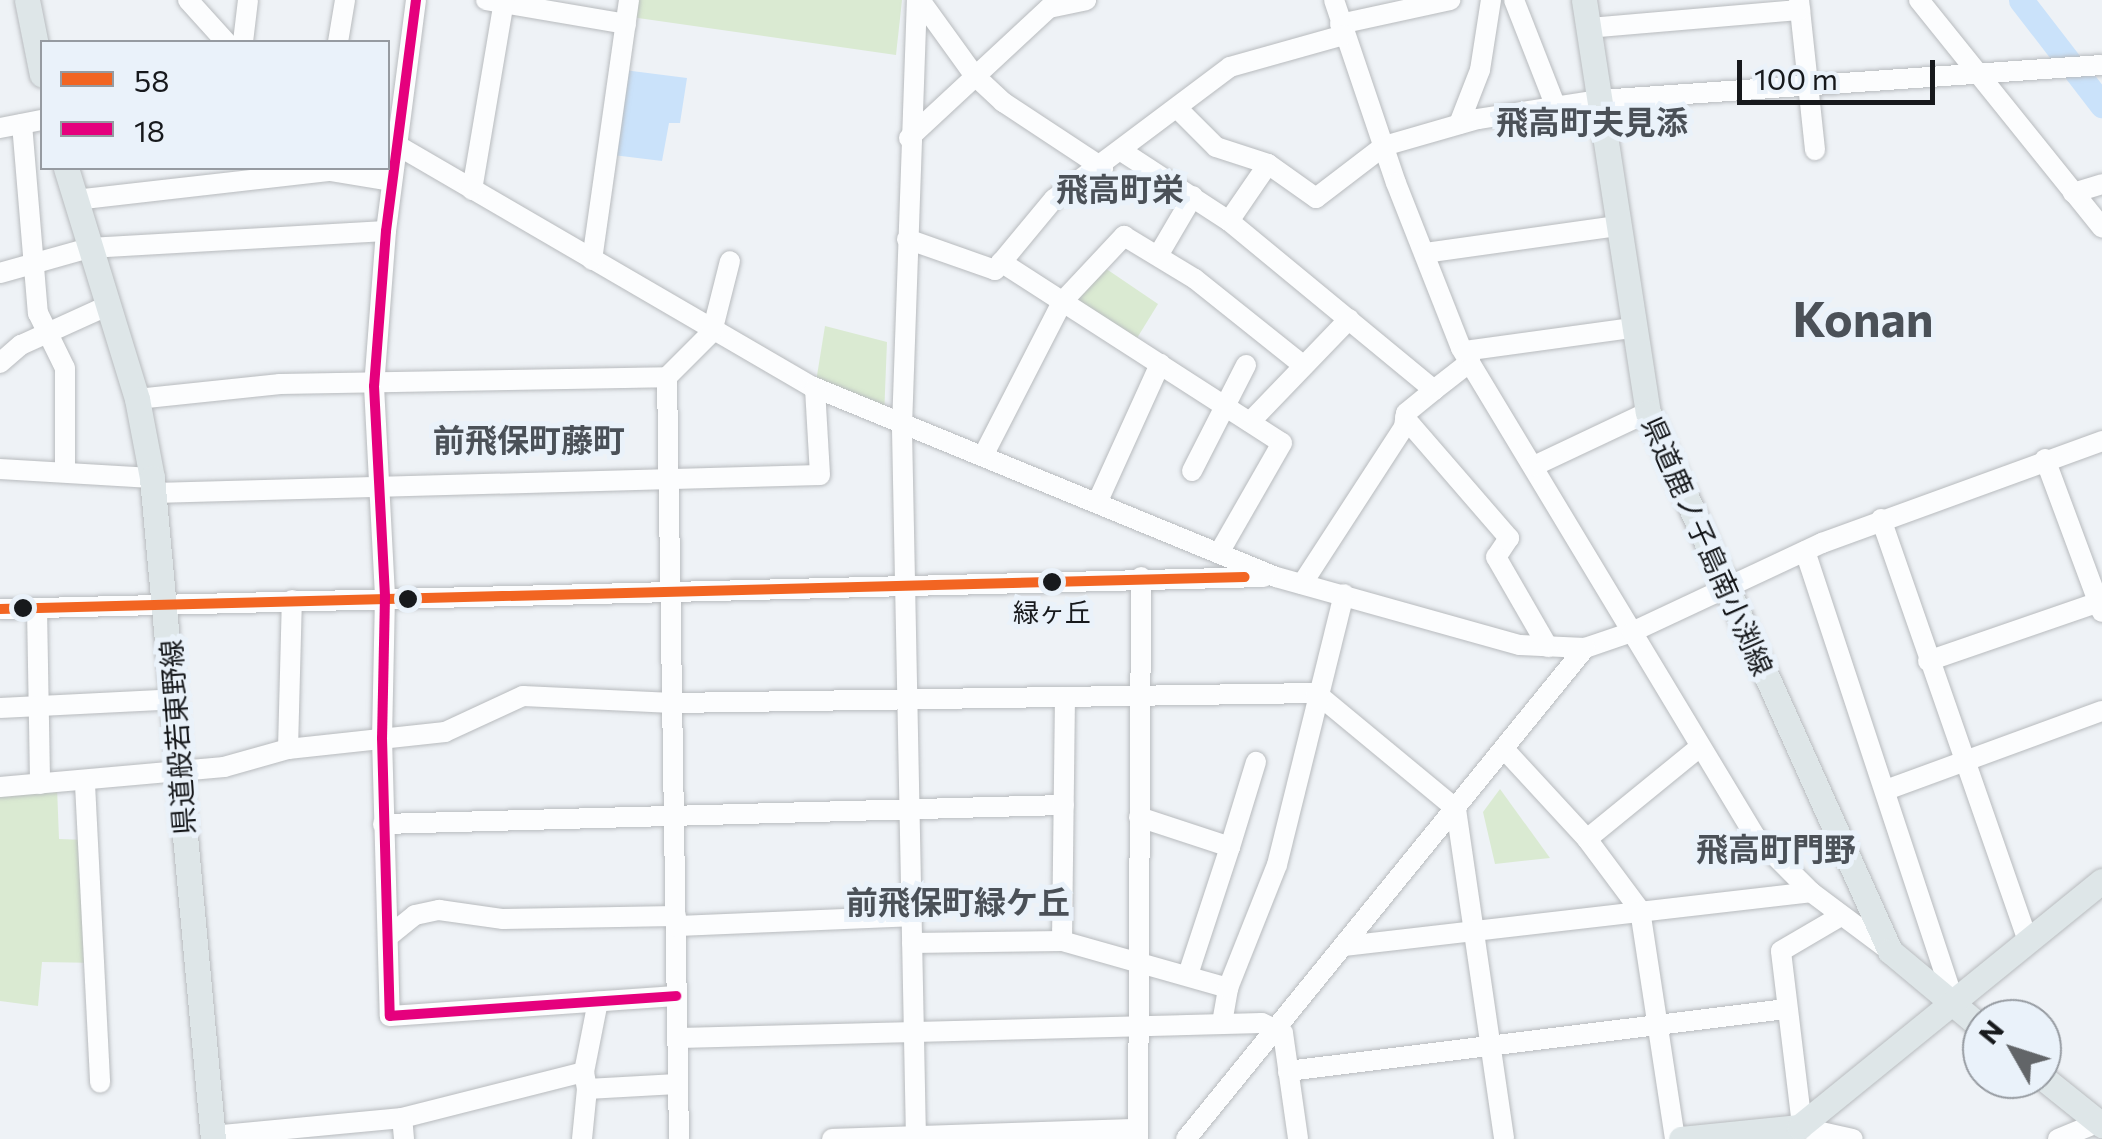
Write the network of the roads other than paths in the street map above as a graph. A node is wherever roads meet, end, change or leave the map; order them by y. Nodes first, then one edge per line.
1 (27, 0) edge
2 (188, 0) edge
3 (248, 0) edge
4 (345, 0) edge
5 (416, 0) edge
6 (629, 0) edge
7 (918, 0) edge
8 (1086, 0) edge
9 (1334, 0) edge
10 (1450, 0) edge
11 (1491, 0) edge
12 (1514, 0) edge
13 (1584, 0) edge
14 (1919, 0) edge
15 (498, 1) edge
16 (1049, 4) edge
17 (1800, 5) edge
18 (626, 24) junction
19 (1588, 28) junction
20 (1342, 29) junction
21 (224, 40) edge
22 (243, 40) edge
23 (338, 40) edge
24 (40, 65) edge
25 (2102, 66) edge
26 (974, 75) junction
27 (1977, 76) junction
28 (1810, 86) junction
29 (1600, 100) junction
30 (1556, 107) junction
31 (1177, 108) junction
32 (32, 122) edge
33 (1459, 124) junction
34 (0, 128) edge
35 (909, 138) junction
36 (392, 143) edge
37 (1384, 146) junction
38 (1815, 150) dead end
39 (1123, 152) junction
40 (1268, 164) junction
41 (1103, 168) junction
42 (67, 170) edge
43 (392, 181) junction
44 (2102, 184) edge
45 (472, 190) junction
46 (2074, 193) junction
47 (1193, 196) junction
48 (75, 200) junction
49 (1229, 221) junction
50 (1616, 226) junction
51 (2102, 228) edge
52 (386, 231) junction
53 (907, 239) junction
54 (89, 248) junction
55 (1425, 253) junction
56 (1158, 254) junction
57 (592, 260) junction
58 (730, 261) dead end
59 (1000, 262) junction
60 (33, 266) junction
61 (0, 273) edge
62 (1062, 302) junction
63 (107, 306) junction
64 (1349, 319) junction
65 (1632, 328) junction
66 (712, 332) junction
67 (47, 334) junction
68 (1467, 356) junction
69 (0, 363) edge
70 (1160, 364) junction
71 (1246, 365) dead end
72 (1304, 366) junction
73 (667, 376) junction
74 (374, 386) junction
75 (815, 388) junction
76 (1434, 390) junction
77 (137, 399) junction
78 (1225, 405) junction
79 (1648, 412) junction
80 (1405, 418) junction
81 (1250, 422) junction
82 (902, 426) junction
83 (2102, 441) edge
84 (983, 456) junction
85 (2046, 459) junction
86 (1534, 466) junction
87 (0, 469) edge
88 (65, 470) junction
89 (1192, 471) dead end
90 (671, 481) junction
91 (153, 486) junction
92 (380, 487) junction
93 (1097, 502) junction
94 (1881, 519) junction
95 (1805, 551) junction
96 (1219, 553) junction
97 (1141, 577) junction
98 (1276, 578) junction
99 (905, 582) junction
100 (1302, 584) junction
101 (1726, 588) junction
102 (671, 589) junction
103 (1344, 594) junction
104 (385, 596) junction
105 (292, 600) junction
106 (167, 603) junction
107 (2100, 607) edge
108 (37, 608) junction
109 (0, 609) edge
110 (1632, 632) junction
111 (1548, 647) junction
112 (1584, 648) junction
113 (1928, 661) junction
114 (1316, 693) junction
115 (1140, 696) junction
116 (1066, 697) junction
117 (908, 699) junction
118 (175, 700) junction
119 (673, 704) junction
120 (36, 707) junction
121 (0, 708) edge
122 (2102, 711) edge
123 (382, 738) junction
124 (1700, 747) junction
125 (288, 749) junction
126 (1505, 750) junction
127 (1256, 762) dead end
128 (1962, 764) junction
129 (178, 770) junction
130 (40, 784) junction
131 (85, 784) junction
132 (0, 787) edge
133 (1886, 790) junction
134 (1064, 805) junction
135 (912, 808) junction
136 (1456, 809) junction
137 (676, 814) junction
138 (1139, 817) junction
139 (383, 824) junction
140 (1587, 839) junction
141 (1230, 847) junction
142 (2102, 882) edge
143 (1812, 892) junction
144 (1640, 910) junction
145 (912, 916) junction
146 (1842, 916) junction
147 (676, 921) junction
148 (389, 936) junction
149 (1474, 936) junction
150 (1062, 941) junction
151 (2028, 942) junction
152 (912, 943) junction
153 (1345, 946) junction
154 (1890, 951) junction
155 (1138, 959) junction
156 (1188, 975) junction
157 (1228, 988) junction
158 (676, 996) junction
159 (598, 1001) junction
160 (1953, 1002) junction
161 (1786, 1009) junction
162 (1962, 1010) edge
163 (1222, 1023) junction
164 (1658, 1024) junction
165 (1277, 1026) junction
166 (1137, 1027) junction
167 (914, 1030) junction
168 (679, 1038) junction
169 (1487, 1042) junction
170 (1288, 1071) junction
171 (586, 1080) junction
172 (100, 1083) dead end
173 (677, 1084) junction
174 (2062, 1093) edge
175 (2101, 1123) edge
176 (1800, 1126) junction
177 (403, 1129) edge
178 (1138, 1134) edge
179 (213, 1138) edge
180 (916, 1138) edge
181 (582, 1139) edge
182 (679, 1139) edge
183 (832, 1139) edge
184 (1186, 1139) edge
185 (1298, 1139) edge
186 (1504, 1139) edge
187 (1678, 1139) edge
188 (1854, 1139) edge
189 (2058, 1139) edge

1 - 24 main road
2 - 21 street
3 - 22 street
4 - 23 street
5 - 36 street
6 - 18 street
7 - 26 street
7 - 35 street
8 - 16 street
9 - 20 street
10 - 20 street
11 - 33 street
12 - 30 street
13 - 19 main road, 県道鹿ノ子島南小渕線
14 - 27 street
15 - 18 street
15 - 45 street
16 - 26 street
17 - 19 street
17 - 28 street
18 - 57 street
19 - 29 main road, 県道鹿ノ子島南小渕線
20 - 31 street
20 - 37 street
25 - 27 street
26 - 35 street
26 - 41 street
27 - 28 street
27 - 46 street
28 - 29 street
28 - 38 street
29 - 30 street
29 - 50 main road, 県道鹿ノ子島南小渕線
30 - 33 street
31 - 39 street
31 - 40 street
32 - 34 street
32 - 60 street
33 - 37 street
35 - 53 street
36 - 43 street
36 - 45 street
37 - 40 street
37 - 55 street
39 - 41 street
39 - 47 street
40 - 49 street
41 - 59 street
42 - 48 main road, 県道般若東野線
43 - 48 street
43 - 52 street
44 - 46 street
45 - 57 street
46 - 51 street
47 - 49 street
47 - 56 street
48 - 54 main road, 県道般若東野線
49 - 64 street
50 - 55 street
50 - 65 main road, 県道鹿ノ子島南小渕線
52 - 54 street
52 - 74 street
53 - 59 street
53 - 82 street
54 - 60 street
54 - 63 main road, 県道般若東野線
55 - 68 street
56 - 62 street
56 - 72 street
57 - 66 street
58 - 66 street
59 - 62 street
60 - 61 street
60 - 67 street
62 - 70 street
62 - 84 street
63 - 67 street
63 - 77 main road, 県道般若東野線
64 - 72 street
64 - 76 street
65 - 68 street
65 - 79 main road, 県道鹿ノ子島南小渕線
66 - 73 street
66 - 75 street
67 - 69 street
67 - 88 street
68 - 76 street
68 - 86 street
70 - 78 street
70 - 93 street
71 - 78 street
72 - 81 street
73 - 74 street
73 - 90 street
74 - 77 street
74 - 92 street
75 - 82 street
75 - 90 street
76 - 80 street
77 - 91 main road, 県道般若東野線
78 - 81 street
78 - 89 street
79 - 86 street
79 - 101 main road, 県道鹿ノ子島南小渕線
80 - 100 street
80 - 111 street
81 - 96 street
82 - 84 street
82 - 99 street
83 - 85 street
84 - 93 street
85 - 94 street
85 - 107 street
86 - 110 street
87 - 88 street
88 - 91 street
90 - 92 street
90 - 102 street
91 - 92 street
91 - 106 main road, 県道般若東野線
92 - 104 street
93 - 96 street
94 - 95 street
94 - 113 street
95 - 101 street
95 - 133 street
96 - 98 street
97 - 98 street
97 - 99 street
97 - 115 street
98 - 100 street
99 - 102 street
99 - 117 street
100 - 103 street
101 - 110 street
101 - 154 main road, 県道鹿ノ子島南小渕線
102 - 104 street
102 - 119 street
103 - 111 street
103 - 114 street
104 - 105 street
104 - 123 street
105 - 106 street
105 - 125 street
106 - 108 street
106 - 118 main road, 県道般若東野線
107 - 113 street
108 - 109 street
108 - 120 street
110 - 112 street
110 - 124 street
111 - 112 street
112 - 126 street
113 - 128 street
114 - 115 street
114 - 136 street
114 - 157 street
115 - 116 street
115 - 138 street
116 - 117 street
116 - 134 street
117 - 119 street
117 - 135 street
118 - 120 street
118 - 129 main road, 県道般若東野線
119 - 123 street
119 - 137 street
120 - 121 street
120 - 130 street
122 - 128 street
123 - 125 street
123 - 139 street
124 - 140 street
124 - 143 street
125 - 129 street
126 - 136 street
126 - 140 street
127 - 141 street
128 - 133 street
128 - 151 street
129 - 131 street
129 - 179 main road, 県道般若東野線
130 - 131 street
130 - 132 street
131 - 172 street
133 - 160 street
134 - 135 street
134 - 150 street
135 - 137 street
135 - 145 street
136 - 149 street
136 - 153 street
137 - 139 street
137 - 147 street
138 - 141 street
138 - 155 street
139 - 148 street
140 - 144 street
141 - 156 street
142 - 151 main road
143 - 144 street
143 - 146 street
144 - 149 street
144 - 164 street
145 - 147 street
145 - 152 street
146 - 154 street
146 - 161 street
147 - 148 street
147 - 158 street
148 - 159 street
149 - 153 street
149 - 169 street
150 - 152 street
150 - 155 street
151 - 160 main road
152 - 167 street
153 - 165 street
154 - 160 main road, 県道鹿ノ子島南小渕線
155 - 156 street
155 - 166 street
156 - 157 street
157 - 163 street
158 - 159 street
158 - 168 street
159 - 171 street
160 - 162 main road, 県道鹿ノ子島南小渕線
160 - 176 main road
161 - 164 street
161 - 176 street
163 - 165 street
163 - 166 street
164 - 169 street
164 - 187 street
165 - 170 street
165 - 184 street
166 - 167 street
166 - 178 street
167 - 168 street
167 - 180 street
168 - 173 street
169 - 170 street
169 - 186 street
170 - 185 street
171 - 173 street
171 - 177 street
171 - 181 street
173 - 182 street
174 - 175 main road
175 - 189 street
176 - 187 main road
176 - 188 street
177 - 179 street
178 - 180 street
180 - 183 street

